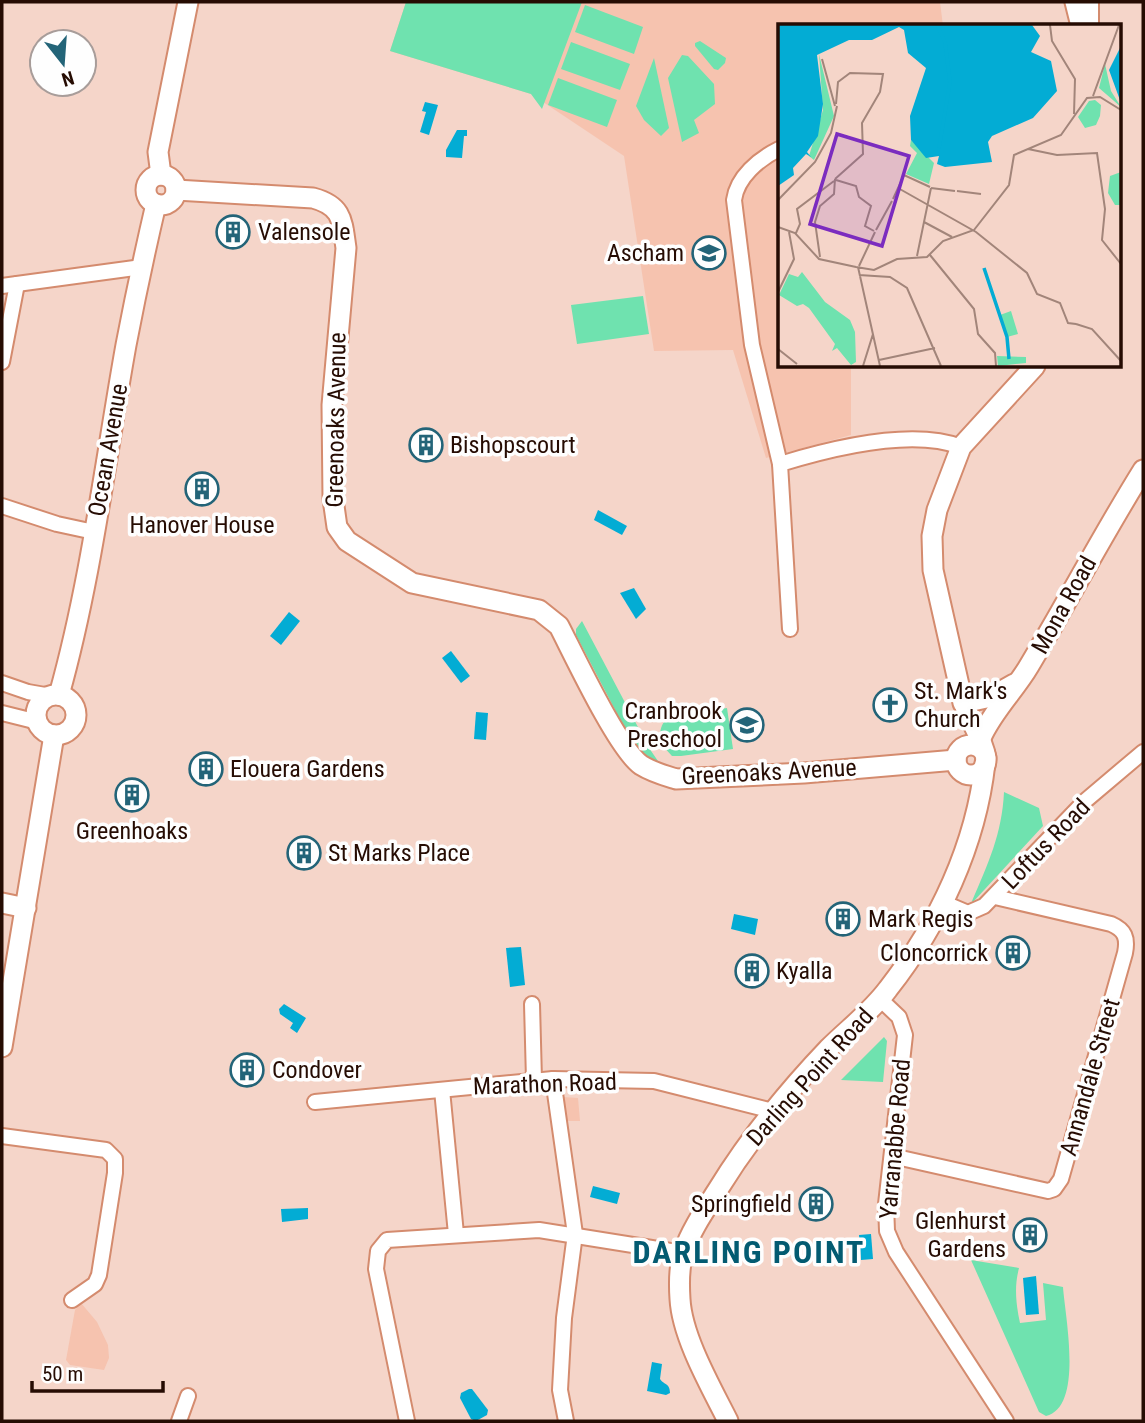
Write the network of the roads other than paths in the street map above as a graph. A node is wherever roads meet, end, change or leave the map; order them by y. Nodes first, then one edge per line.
1 (188, 2) edge
2 (1074, 2) edge
3 (1091, 2) edge
4 (1080, 24) edge
5 (1091, 24) edge
6 (778, 150) edge
7 (161, 175) junction
8 (176, 190) junction
9 (156, 204) junction
10 (142, 267) junction
11 (17, 284) junction
12 (2, 286) edge
13 (2, 362) edge
14 (1033, 368) edge
15 (961, 447) junction
16 (780, 464) junction
17 (1143, 470) edge
18 (2, 506) edge
19 (94, 532) junction
20 (790, 629) dead end
21 (1023, 677) junction
22 (2, 683) edge
23 (55, 696) junction
24 (963, 703) junction
25 (2, 713) edge
26 (38, 722) junction
27 (54, 735) junction
28 (981, 738) junction
29 (1143, 752) edge
30 (961, 760) junction
31 (985, 760) junction
32 (975, 816) junction
33 (995, 897) junction
34 (942, 902) junction
35 (2, 903) edge
36 (26, 908) junction
37 (880, 999) junction
38 (531, 1004) dead end
39 (2, 1047) edge
40 (553, 1079) junction
41 (534, 1080) junction
42 (442, 1090) junction
43 (315, 1102) dead end
44 (772, 1111) junction
45 (2, 1136) edge
46 (891, 1156) junction
47 (456, 1234) junction
48 (575, 1234) junction
49 (683, 1253) junction
50 (72, 1300) dead end
51 (188, 1395) dead end
52 (179, 1421) edge
53 (407, 1421) edge
54 (565, 1421) edge
55 (729, 1421) edge
56 (1006, 1421) edge

1 - 7 street
2 - 4 street
3 - 5 street
6 - 16 street
7 - 8 street
7 - 9 street
8 - 9 street
8 - 30 street, Greenoaks Avenue
9 - 10 street, Ocean Avenue
10 - 11 street
10 - 19 street, Ocean Avenue
11 - 12 street
11 - 13 street
14 - 15 street, Darling Point Road
15 - 16 street
15 - 24 street, Darling Point Road
16 - 20 street
17 - 21 street, Mona Road
18 - 19 street
19 - 23 street, Ocean Avenue
21 - 24 street
21 - 28 street, Mona Road
22 - 23 street
23 - 26 street
23 - 27 street
24 - 28 street, Darling Point Road
24 - 30 street, Darling Point Road
25 - 26 street
26 - 27 street
27 - 36 street
28 - 31 street, Darling Point Road
29 - 33 street, Loftus Road
30 - 31 street
30 - 32 street, Darling Point Road
31 - 32 street, Darling Point Road
32 - 34 street, Darling Point Road
33 - 34 street, Loftus Road
33 - 46 street, Annandale Street
34 - 37 street, Darling Point Road
35 - 36 street
36 - 39 street
37 - 44 street, Darling Point Road
37 - 46 street, Yarranabbe Road
38 - 41 street
40 - 41 street, Marathon Road
40 - 44 street, Marathon Road
40 - 48 street
41 - 42 street, Marathon Road
42 - 43 street, Marathon Road
42 - 47 street
44 - 49 street, Darling Point Road
45 - 50 street
46 - 56 street, Yarranabbe Road
47 - 48 street
47 - 53 street
48 - 49 street
48 - 54 street
49 - 55 street, Darling Point Road
51 - 52 street

